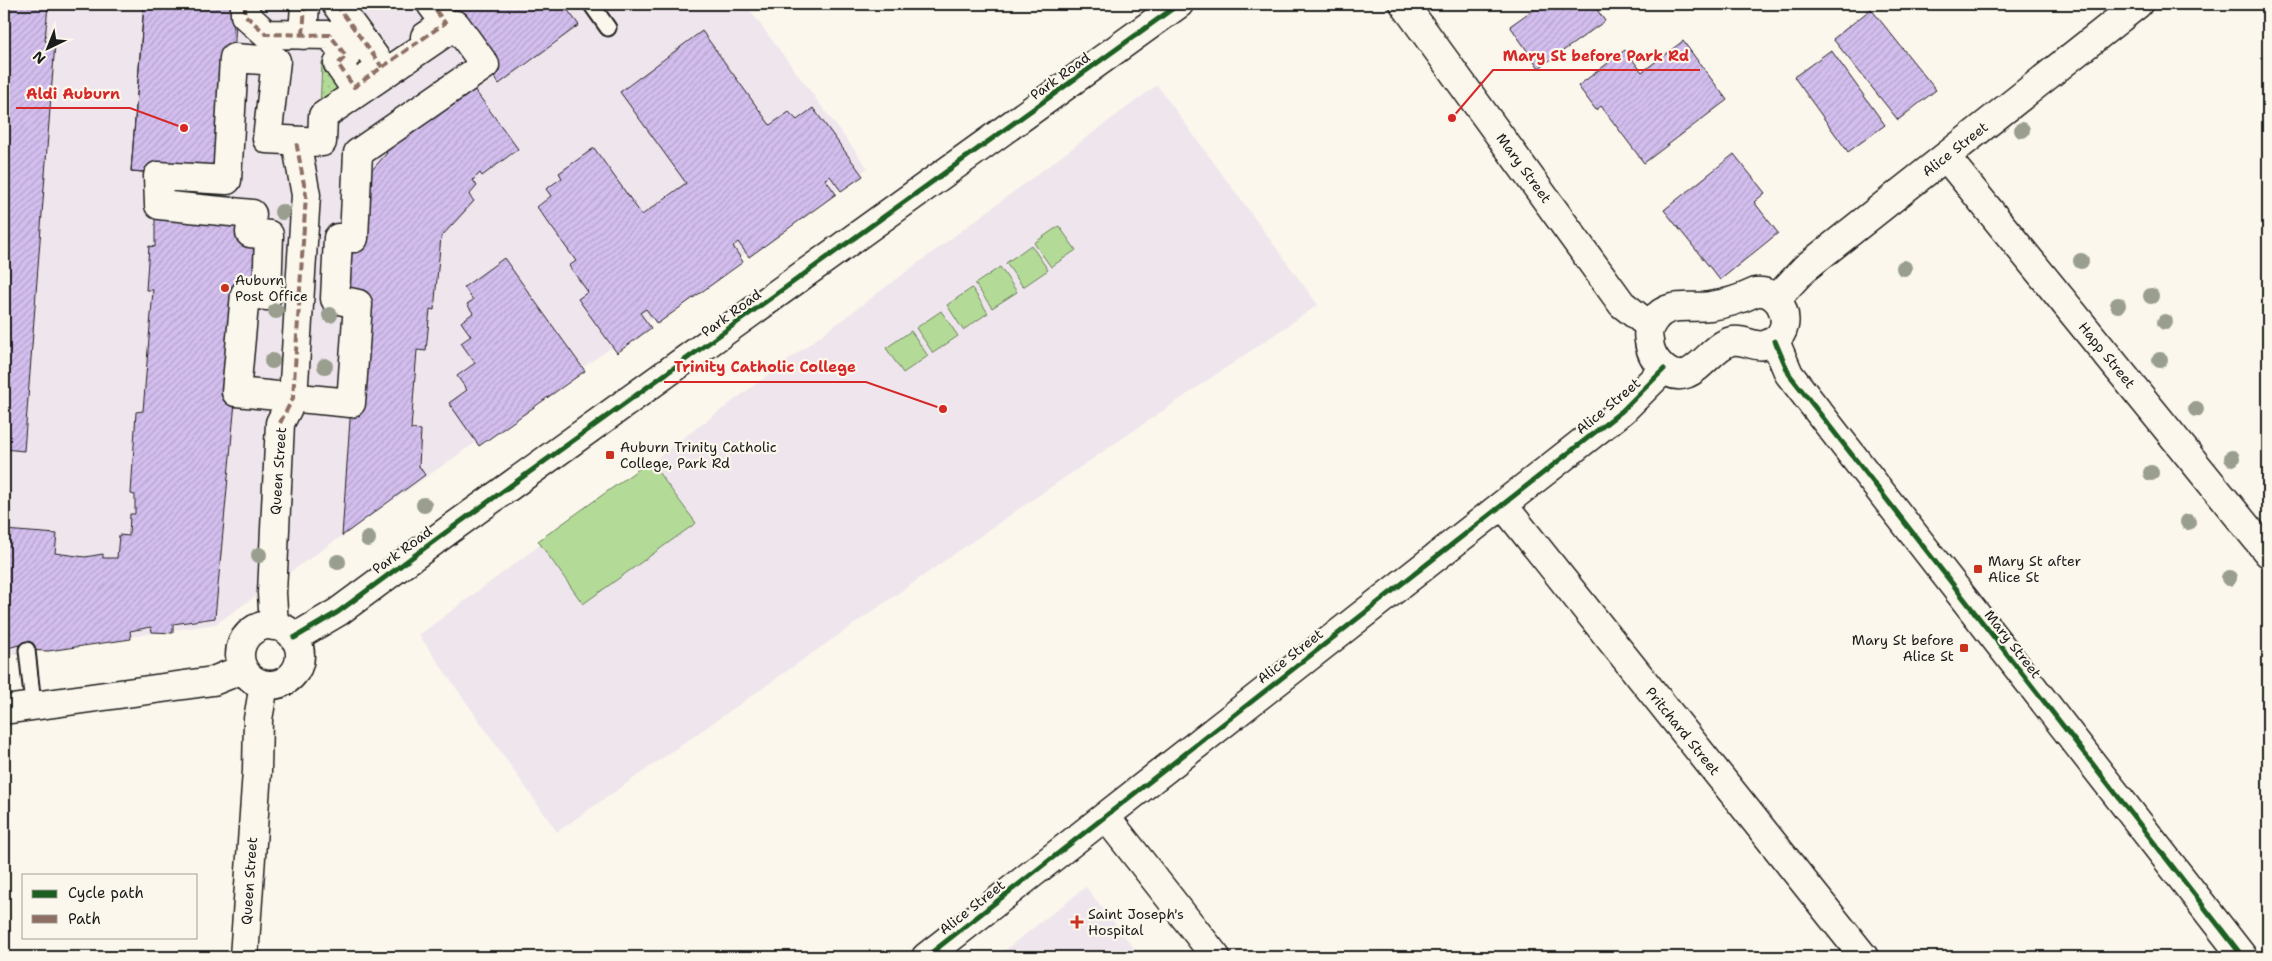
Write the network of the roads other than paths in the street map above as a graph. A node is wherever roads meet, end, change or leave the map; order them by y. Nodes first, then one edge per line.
1 (245, 4) edge
2 (305, 4) edge
3 (336, 4) edge
4 (432, 4) edge
5 (592, 4) edge
6 (1179, 4) edge
7 (1404, 4) edge
8 (2138, 4) edge
9 (608, 28) dead end
10 (303, 35) junction
11 (382, 67) junction
12 (296, 141) junction
13 (1946, 157) junction
14 (1776, 299) junction
15 (1650, 326) junction
16 (1775, 341) junction
17 (1664, 369) junction
18 (294, 398) junction
19 (1503, 505) junction
20 (2268, 553) edge
21 (284, 632) junction
22 (27, 650) dead end
23 (253, 677) junction
24 (32, 704) junction
25 (4, 710) edge
26 (1106, 817) junction
27 (244, 957) edge
28 (926, 957) edge
29 (1216, 957) edge
30 (1864, 957) edge
31 (2243, 957) edge

1 - 10 street
2 - 10 street
3 - 11 street
4 - 11 street
5 - 9 lane
6 - 21 street, Park Road
7 - 15 street, Mary Street
8 - 13 street, Alice Street
10 - 11 street
12 - 18 street, Queen Street
12 - 18 street
12 - 18 street
13 - 14 street, Alice Street
13 - 20 street, Happ Street
14 - 15 street
14 - 16 street
15 - 17 street
16 - 17 street
16 - 31 street, Mary Street
17 - 19 street, Alice Street
18 - 21 street, Queen Street
19 - 26 street, Alice Street
19 - 30 street, Pritchard Street
21 - 23 street
21 - 23 street
22 - 24 lane
23 - 24 street
23 - 27 street, Queen Street
24 - 25 street
26 - 28 street, Alice Street
26 - 29 street

